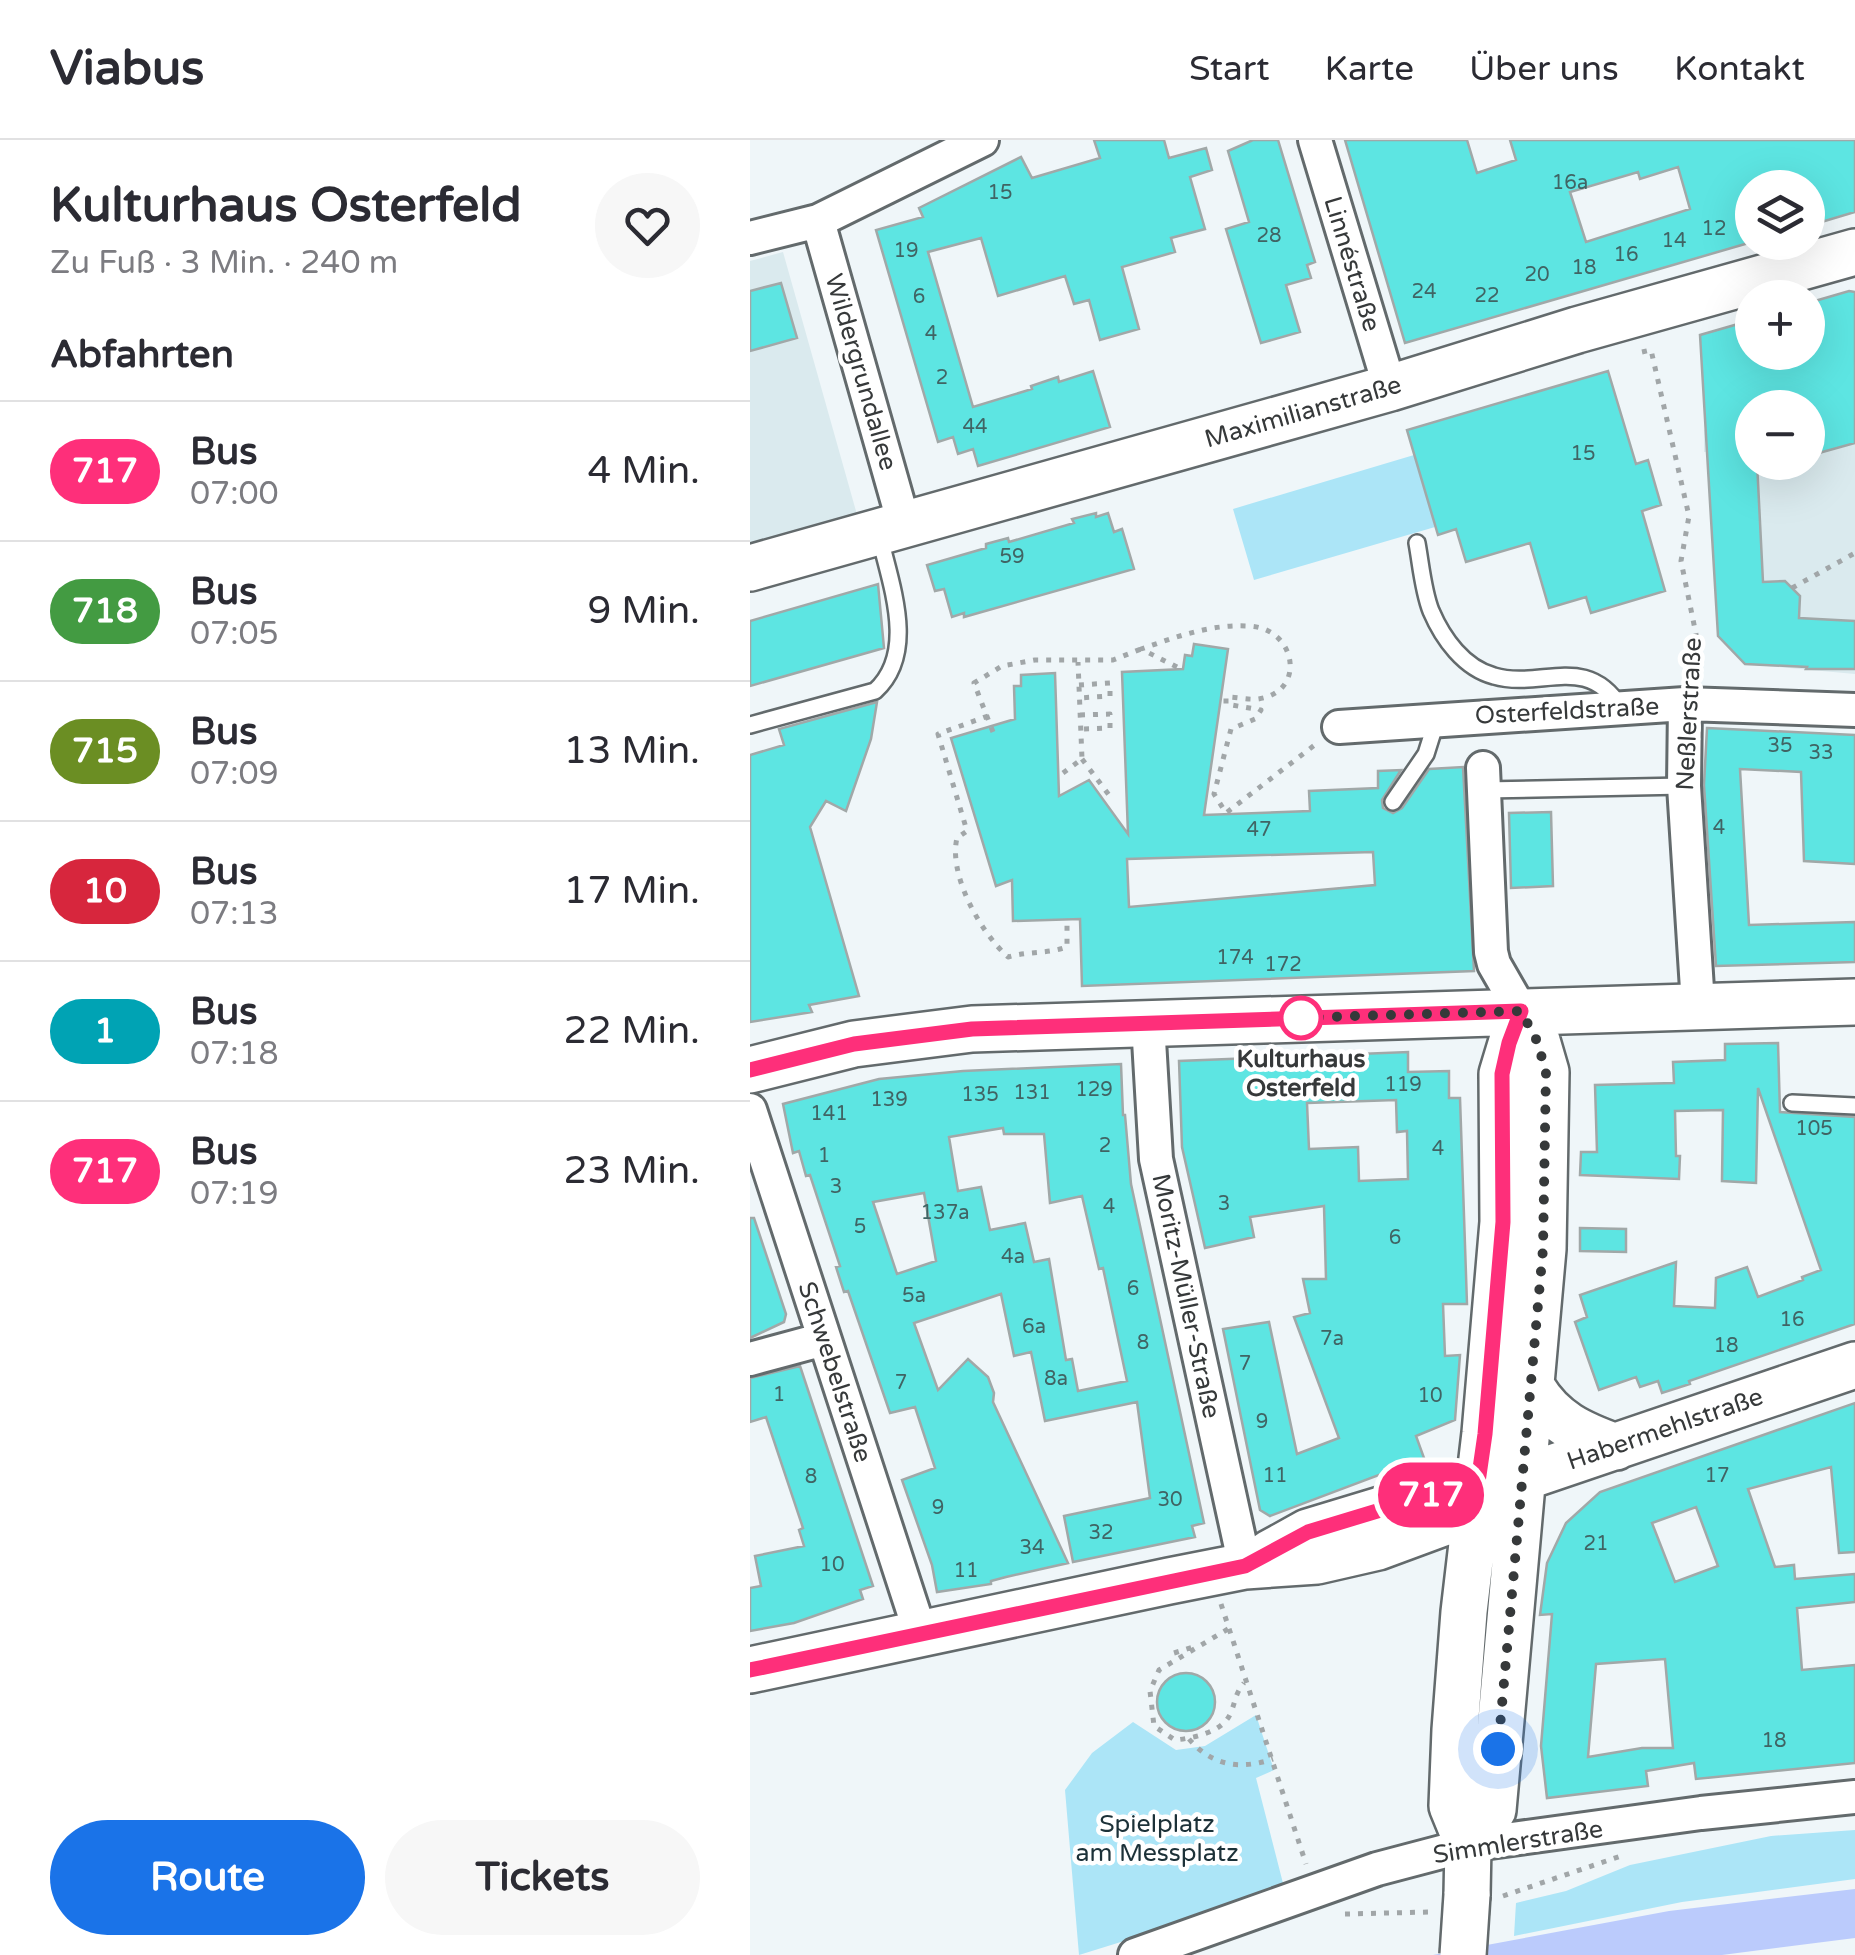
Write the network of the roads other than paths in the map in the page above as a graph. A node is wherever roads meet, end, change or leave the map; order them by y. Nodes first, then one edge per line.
1 (982, 140) edge
2 (1315, 140) edge
3 (818, 221) junction
4 (750, 238) edge
5 (1855, 252) edge
6 (1390, 388) junction
7 (891, 527) junction
8 (1416, 543) dead end
9 (750, 568) edge
10 (1685, 704) junction
11 (1621, 708) junction
12 (1855, 710) edge
13 (1437, 719) junction
14 (750, 726) edge
15 (1338, 727) road end
16 (1483, 779) joint
17 (1684, 786) junction
18 (1393, 802) dead end
19 (1855, 1002) edge
20 (1698, 1005) junction
21 (1521, 1011) junction
22 (1148, 1023) junction
23 (750, 1070) edge
24 (1792, 1103) dead end
25 (1855, 1106) edge
26 (750, 1110) edge
27 (824, 1339) junction
28 (750, 1358) edge
29 (1855, 1365) edge
30 (1532, 1388) junction
31 (1603, 1451) junction
32 (1525, 1477) junction
33 (1476, 1496) junction
34 (1378, 1546) junction
35 (1229, 1569) junction
36 (1514, 1572) junction
37 (1464, 1612) junction
38 (921, 1635) junction
39 (750, 1670) edge
40 (1855, 1797) edge
41 (1468, 1845) junction
42 (1136, 1955) edge
43 (1464, 1955) edge

1 - 3 street
2 - 6 street, Linnéstraße
3 - 4 street
3 - 7 street, Wildergrundallee
5 - 6 main road, Maximilianstraße
6 - 7 main road, Maximilianstraße
7 - 9 main road, Maximilianstraße
7 - 14 lane
8 - 11 lane
10 - 11 street, Osterfeldstraße
10 - 12 street, Osterfeldstraße
10 - 17 street, Neßlerstraße
11 - 13 street, Osterfeldstraße
13 - 15 street, Osterfeldstraße
13 - 18 lane
16 - 17 lane
16 - 21 street
17 - 20 street, Neßlerstraße
19 - 20 main road
20 - 21 main road
21 - 22 main road
21 - 30 main road
21 - 33 main road
22 - 23 main road
22 - 35 street, Moritz-Müller-Straße
24 - 25 lane
26 - 27 street, Schwebelstraße
27 - 28 street
27 - 38 street, Schwebelstraße
29 - 31 main road, Habermehlstraße
30 - 31 main road
30 - 32 main road
31 - 32 main road, Habermehlstraße
31 - 36 main road
32 - 33 main road, Habermehlstraße
32 - 36 main road
33 - 34 main road, Habermehlstraße
33 - 35 main road, Habermehlstraße
33 - 37 main road
34 - 35 main road, Habermehlstraße
34 - 37 main road
35 - 38 main road, Habermehlstraße
36 - 41 main road
37 - 41 main road
38 - 39 main road, Habermehlstraße
40 - 41 street, Simmlerstraße
41 - 42 street, Simmlerstraße
41 - 43 main road, bridge

